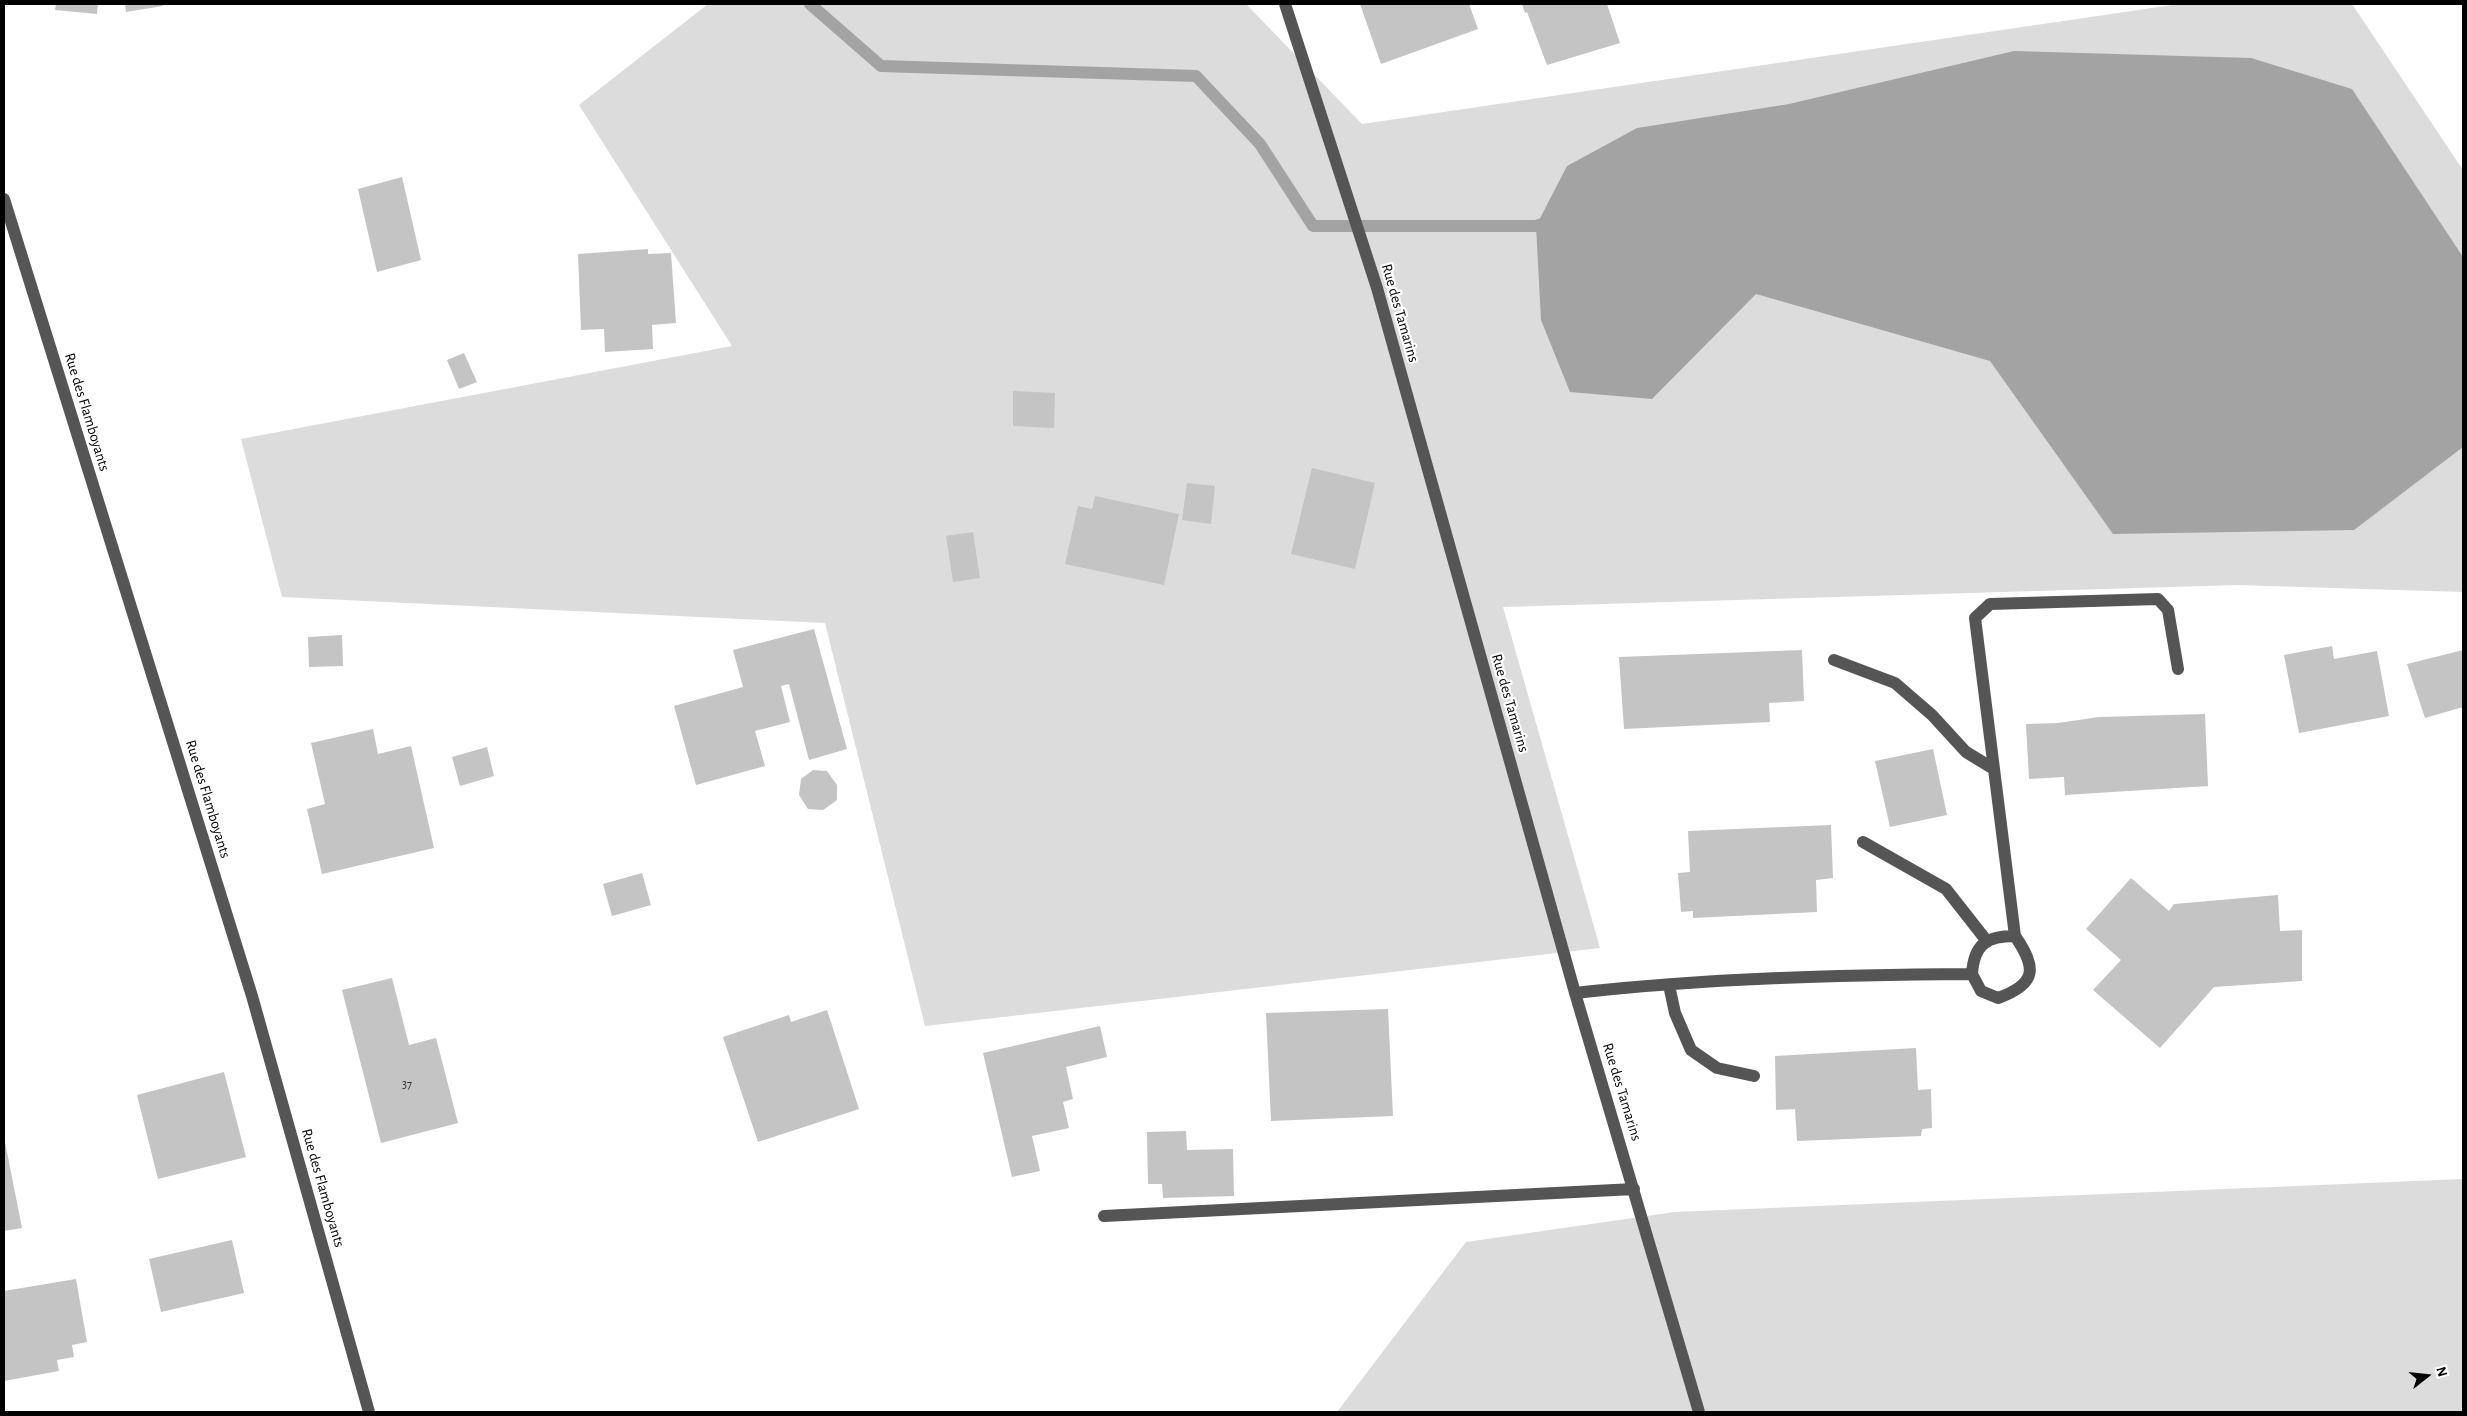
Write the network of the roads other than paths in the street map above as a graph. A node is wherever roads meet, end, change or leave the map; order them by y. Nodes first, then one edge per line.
1 (1286, 4) edge
2 (4, 198) edge
3 (1834, 660) dead end
4 (2178, 669) dead end
5 (1994, 769) junction
6 (1863, 842) dead end
7 (2015, 936) junction
8 (1986, 940) junction
9 (1972, 974) junction
10 (1669, 984) junction
11 (1575, 993) junction
12 (1754, 1076) dead end
13 (1634, 1189) junction
14 (1104, 1216) dead end
15 (369, 1412) edge
16 (1698, 1412) edge

1 - 11 street, Rue des Tamarins
2 - 15 street, Rue des Flamboyants
3 - 5 street
4 - 5 street
5 - 7 street
6 - 8 street
7 - 8 street
7 - 9 street
8 - 9 street
9 - 10 street
10 - 11 street
10 - 12 street
11 - 13 street, Rue des Tamarins
13 - 14 street
13 - 16 street, Rue des Tamarins

